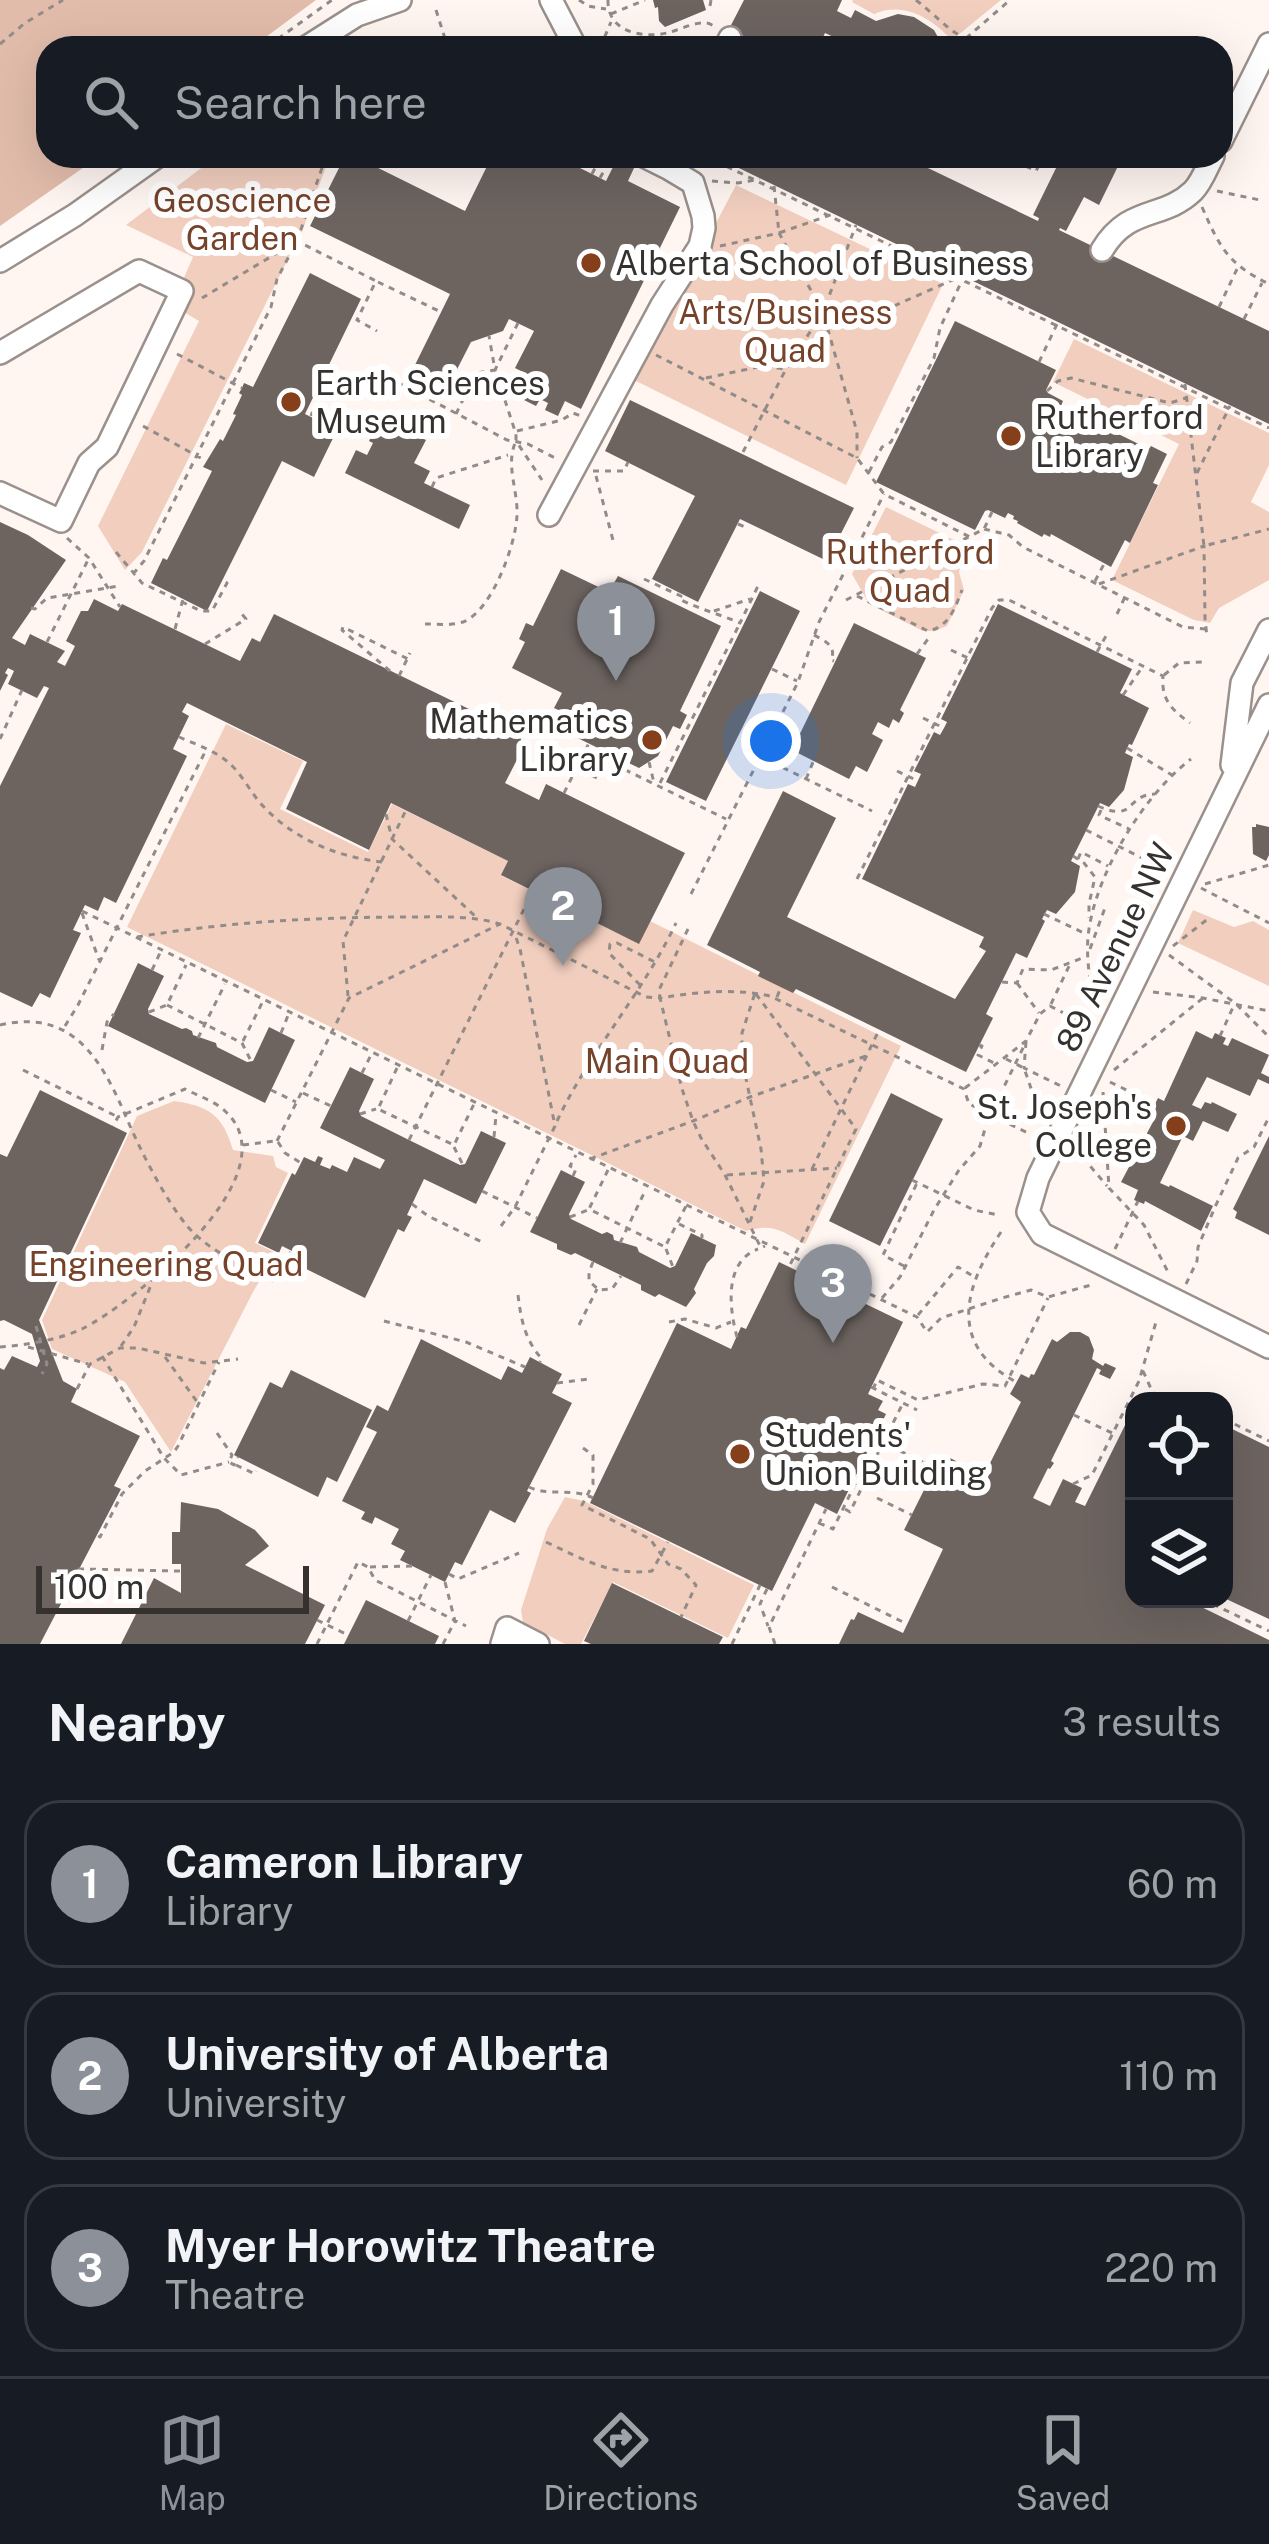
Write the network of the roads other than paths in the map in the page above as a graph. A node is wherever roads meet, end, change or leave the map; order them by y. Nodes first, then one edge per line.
1 (400, 0) edge
2 (551, 0) edge
3 (324, 36) edge
4 (570, 36) edge
5 (1269, 44) edge
6 (1233, 117) edge
7 (141, 168) edge
8 (677, 168) edge
9 (1206, 168) edge
10 (1102, 250) dead end
11 (0, 261) edge
12 (0, 353) edge
13 (0, 493) edge
14 (552, 509) road end
15 (1269, 630) edge
16 (1269, 705) edge
17 (1230, 784) junction
18 (1269, 1347) edge
19 (502, 1644) edge
20 (538, 1644) edge

1 - 3 street
2 - 4 street
5 - 6 street
7 - 11 street
8 - 14 street
9 - 10 street
12 - 13 street
15 - 17 street
16 - 17 street, 89 Avenue NW
17 - 18 street, 89 Avenue NW
19 - 20 street

